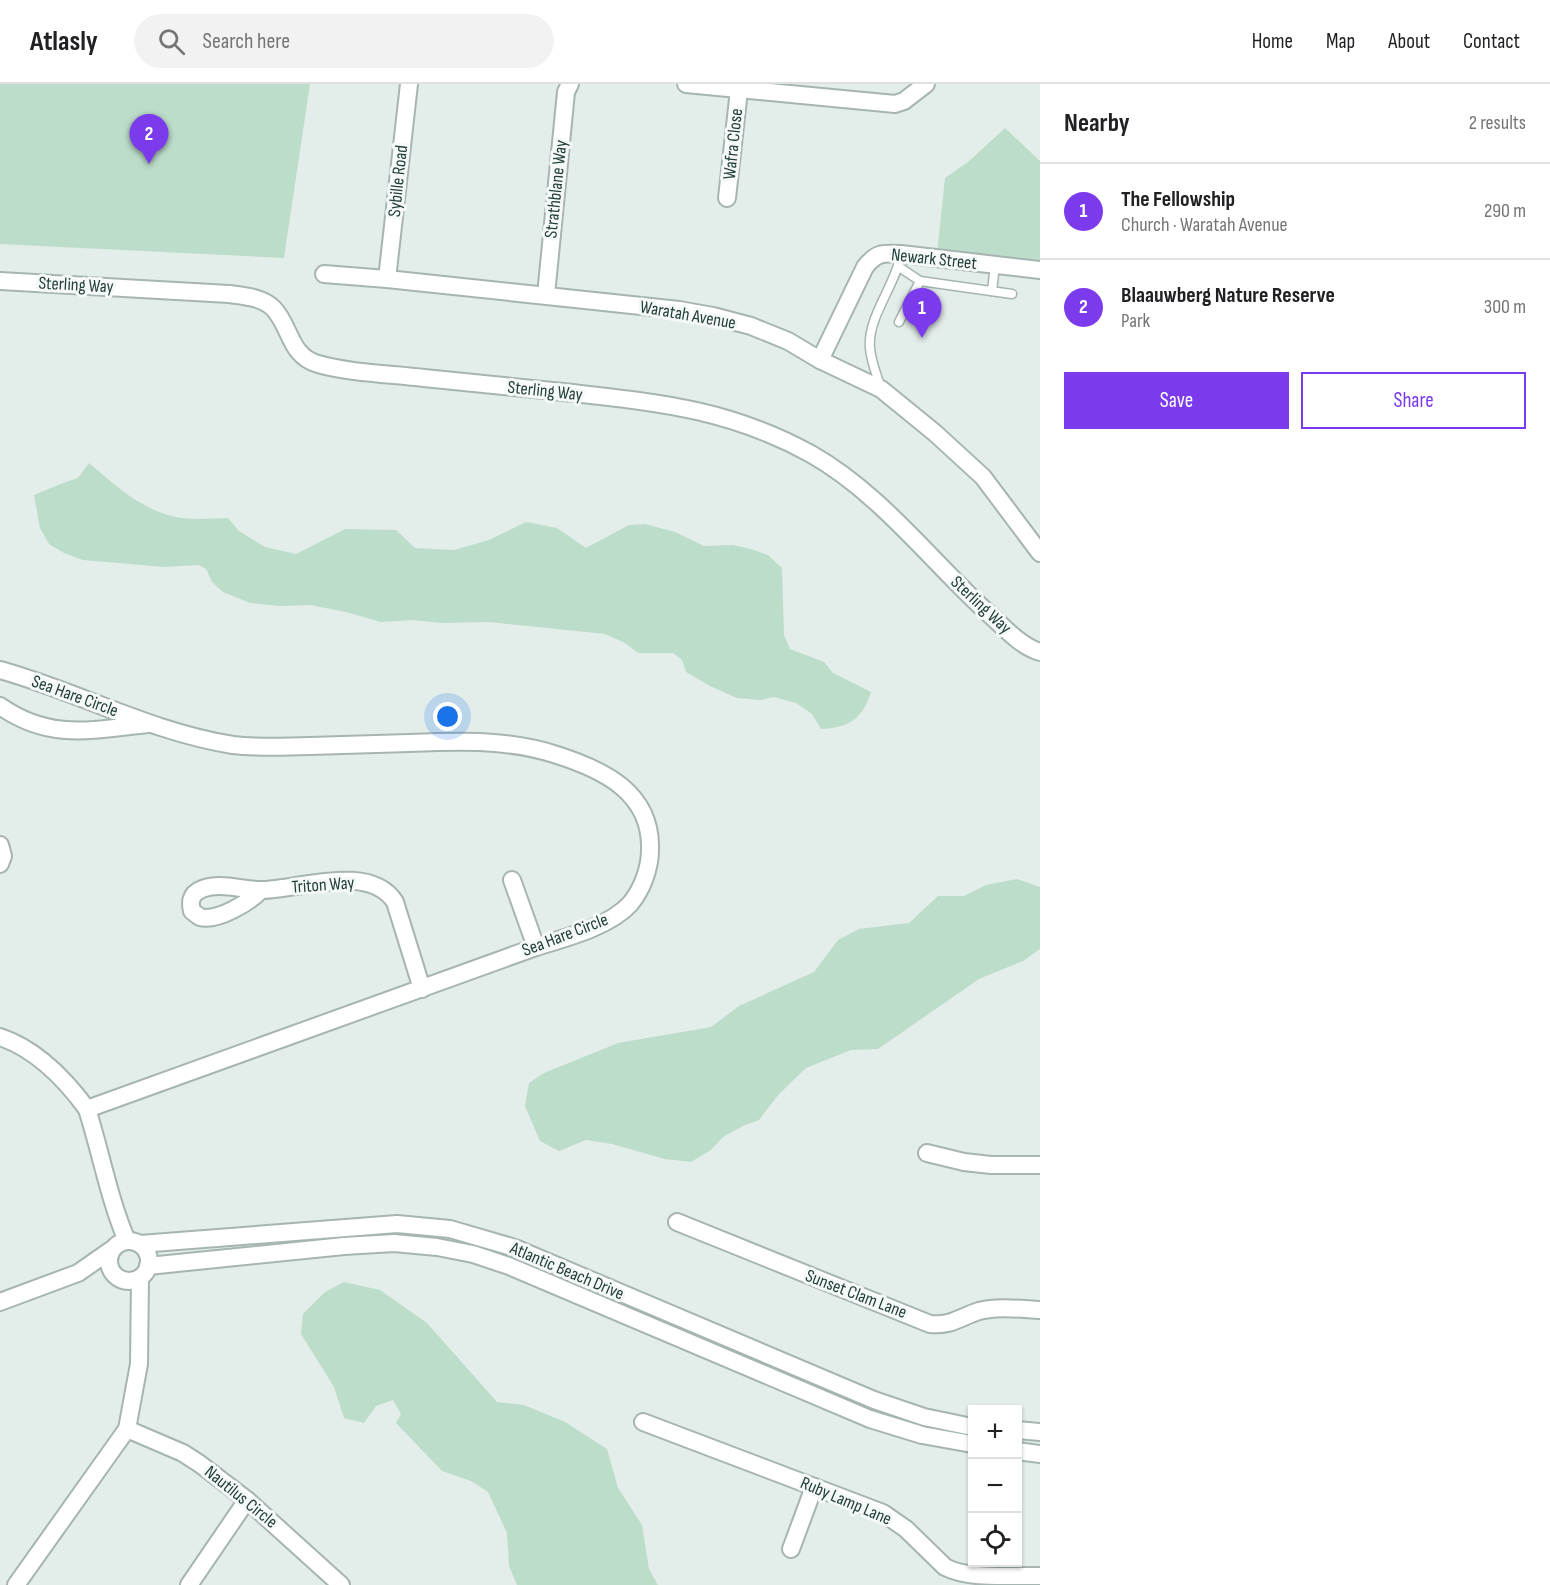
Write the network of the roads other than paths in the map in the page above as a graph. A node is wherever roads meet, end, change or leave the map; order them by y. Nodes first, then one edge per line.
1 (409, 84) edge
2 (570, 84) edge
3 (686, 84) edge
4 (926, 84) edge
5 (739, 90) junction
6 (727, 198) dead end
7 (900, 261) junction
8 (995, 265) junction
9 (1040, 270) edge
10 (324, 274) dead end
11 (387, 279) junction
12 (0, 281) edge
13 (920, 281) junction
14 (992, 291) junction
15 (1012, 294) dead end
16 (546, 295) junction
17 (899, 322) dead end
18 (820, 360) junction
19 (881, 389) junction
20 (1040, 553) edge
21 (1040, 652) edge
22 (0, 670) edge
23 (0, 706) edge
24 (149, 724) junction
25 (0, 845) edge
26 (0, 864) edge
27 (512, 880) dead end
28 (261, 890) dead end
29 (536, 947) junction
30 (422, 989) junction
31 (0, 1037) edge
32 (87, 1109) junction
33 (927, 1153) dead end
34 (1040, 1165) edge
35 (677, 1222) dead end
36 (342, 1229) junction
37 (123, 1245) junction
38 (344, 1246) junction
39 (515, 1248) junction
40 (509, 1266) junction
41 (78, 1273) junction
42 (113, 1274) junction
43 (139, 1276) junction
44 (0, 1302) edge
45 (1040, 1310) edge
46 (687, 1322) junction
47 (679, 1338) junction
48 (857, 1394) junction
49 (851, 1411) junction
50 (643, 1422) dead end
51 (968, 1426) edge
52 (127, 1430) junction
53 (1022, 1431) edge
54 (1040, 1433) edge
55 (968, 1443) edge
56 (1022, 1451) edge
57 (1040, 1453) edge
58 (814, 1487) junction
59 (247, 1500) junction
60 (791, 1549) dead end
61 (1040, 1576) edge
62 (16, 1585) edge
63 (189, 1585) edge
64 (341, 1585) edge

1 - 11 street, Sybille Road
2 - 16 street, Strathblane Way
3 - 5 street
4 - 5 street
5 - 6 street, Wafra Close
7 - 8 street, Newark Street
7 - 13 lane
7 - 18 street, Newark Street
7 - 19 lane
8 - 9 street, Newark Street
8 - 14 lane
10 - 11 street, Waratah Avenue
11 - 16 street, Waratah Avenue
12 - 21 street, Sterling Way
13 - 14 lane
13 - 17 lane
14 - 15 lane
16 - 18 street, Waratah Avenue
18 - 19 street, Waratah Avenue
19 - 20 street, Waratah Avenue
22 - 24 street, Sea Hare Circle
23 - 24 street, Sea Hare Circle
24 - 29 street, Sea Hare Circle
25 - 26 street
27 - 29 street
28 - 30 street, Triton Way
29 - 30 street, Sea Hare Circle
30 - 32 street, Sea Hare Circle
31 - 32 street
32 - 37 street
33 - 34 street
35 - 45 street, Sunset Clam Lane
36 - 37 street, Atlantic Beach Drive
36 - 38 street
36 - 39 street, Atlantic Beach Drive
37 - 41 street
37 - 42 street
37 - 43 street
38 - 40 street, Atlantic Beach Drive
38 - 43 street, Atlantic Beach Drive
39 - 40 street
39 - 46 street, Atlantic Beach Drive
40 - 47 street, Atlantic Beach Drive
41 - 42 street
41 - 44 street
42 - 43 street
43 - 52 street
46 - 47 street
46 - 48 street, Atlantic Beach Drive
47 - 49 street, Atlantic Beach Drive
48 - 49 street
48 - 51 street, Atlantic Beach Drive
49 - 55 street, Atlantic Beach Drive
50 - 58 street, Ruby Lamp Lane
52 - 59 street, Nautilus Circle
52 - 62 street
53 - 54 street
54 - 57 street
56 - 57 street
58 - 60 street
58 - 61 street, Ruby Lamp Lane
59 - 63 street
59 - 64 street, Nautilus Circle

